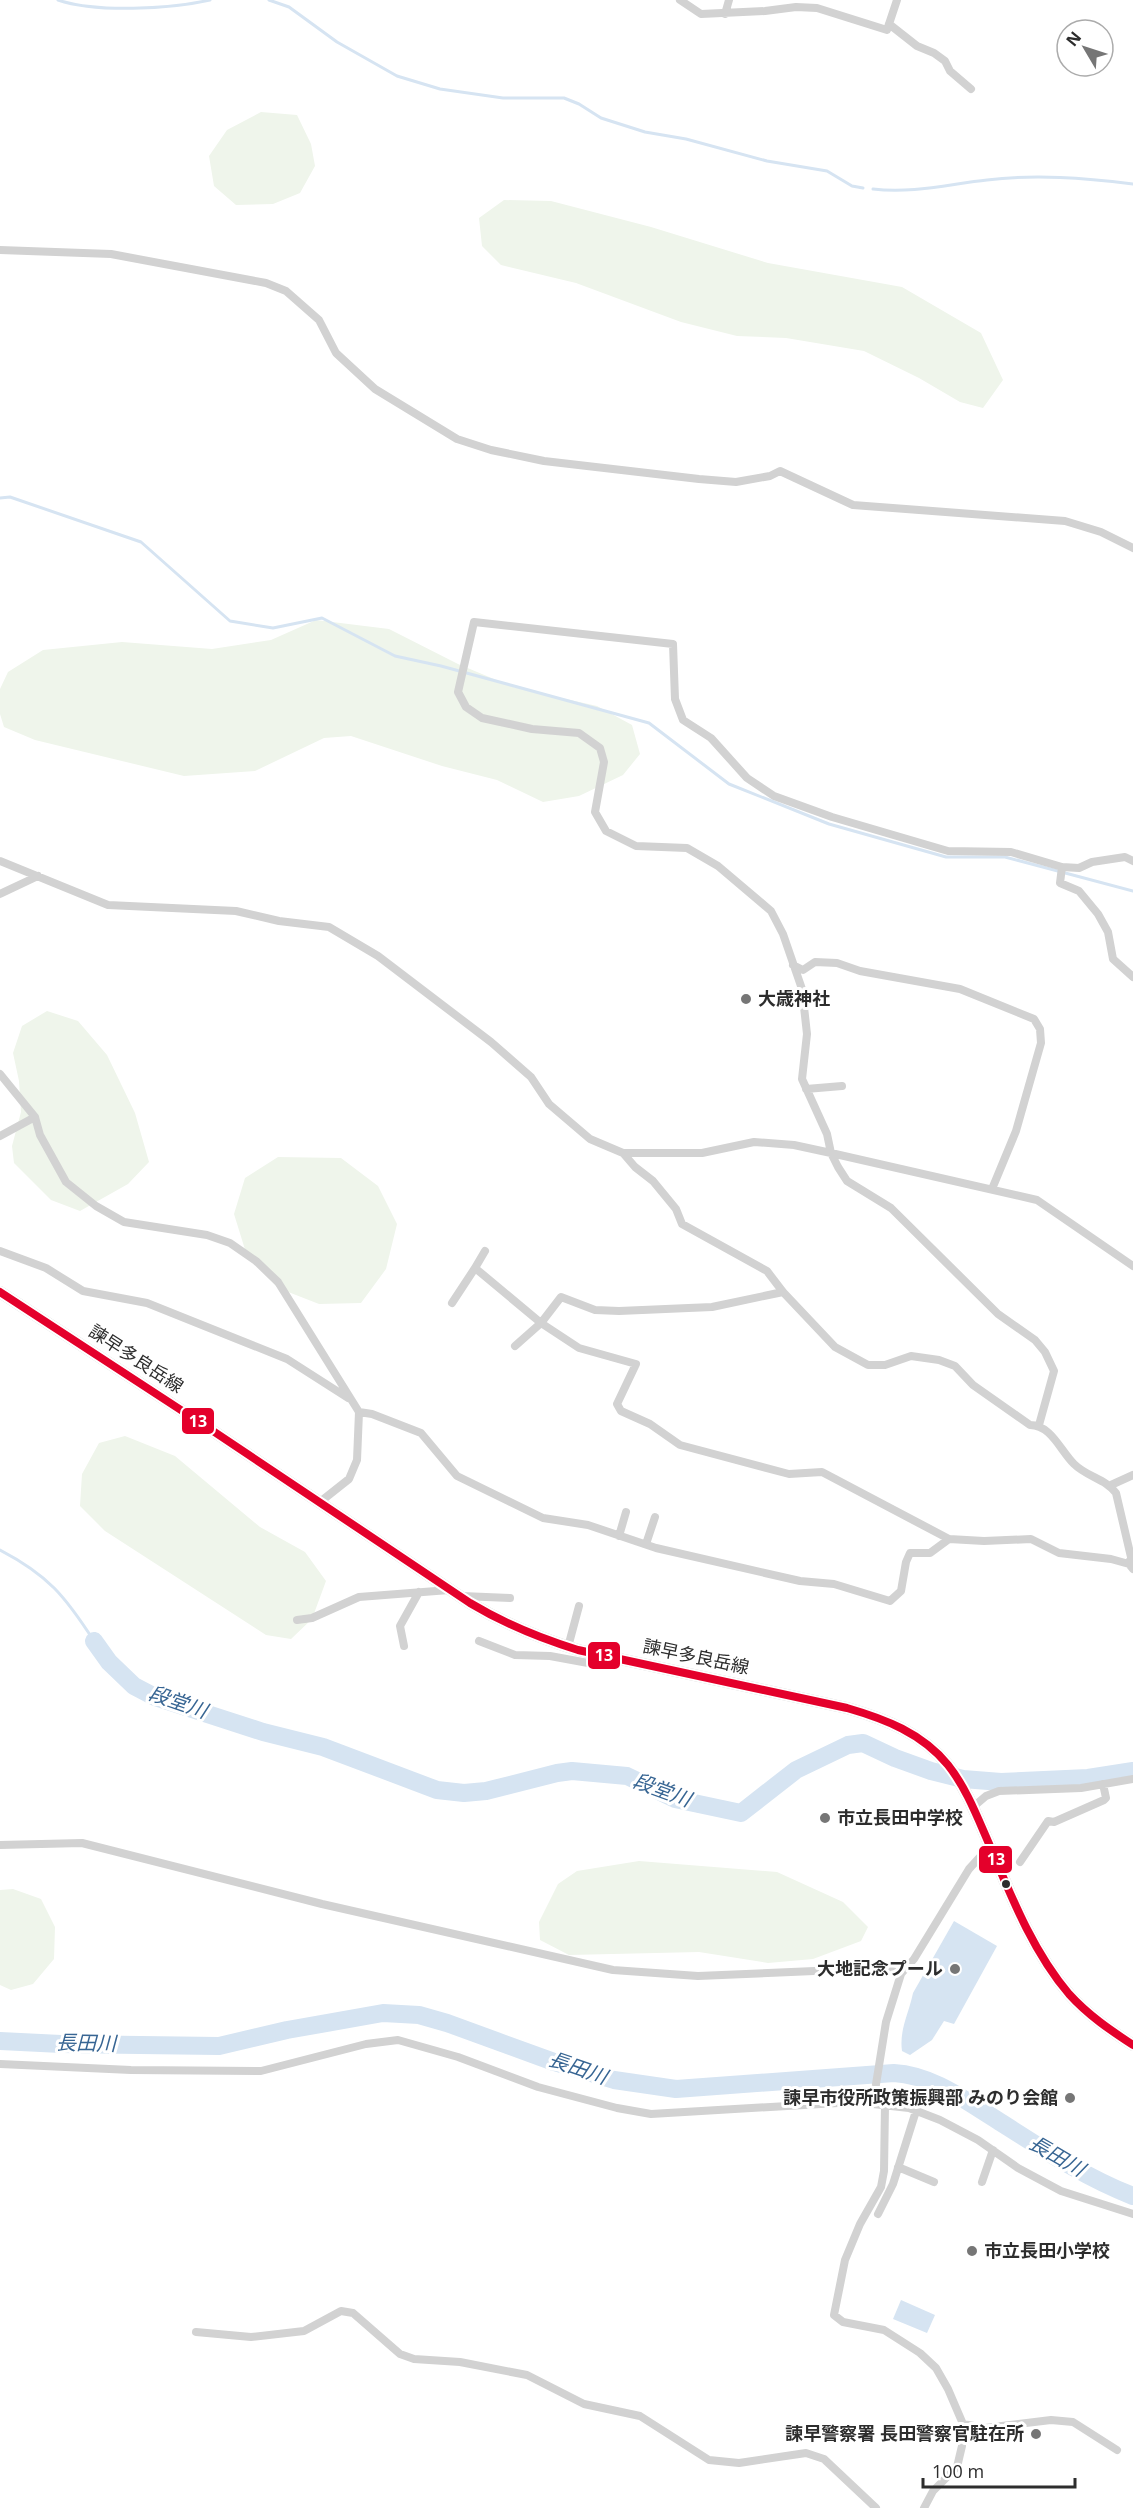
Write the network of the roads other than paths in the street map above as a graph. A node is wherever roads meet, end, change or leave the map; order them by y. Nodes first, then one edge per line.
1 (680, 0) edge
2 (729, 0) edge
3 (897, 0) edge
4 (725, 14) junction
5 (889, 24) junction
6 (971, 89) dead end
7 (0, 250) edge
8 (1133, 548) edge
9 (0, 861) edge
10 (1133, 861) edge
11 (1062, 869) junction
12 (38, 876) junction
13 (0, 894) edge
14 (793, 965) junction
15 (1133, 977) edge
16 (0, 1074) edge
17 (842, 1086) dead end
18 (806, 1089) junction
19 (35, 1117) junction
20 (0, 1136) edge
21 (623, 1153) junction
22 (831, 1153) junction
23 (992, 1190) junction
24 (0, 1251) edge
25 (485, 1251) dead end
26 (1133, 1266) edge
27 (476, 1268) junction
28 (0, 1292) edge
29 (783, 1292) junction
30 (452, 1303) dead end
31 (541, 1323) junction
32 (515, 1346) dead end
33 (351, 1399) junction
34 (359, 1412) junction
35 (1039, 1425) junction
36 (1133, 1475) edge
37 (1111, 1485) junction
38 (320, 1502) junction
39 (626, 1512) dead end
40 (655, 1517) dead end
41 (619, 1536) junction
42 (949, 1539) junction
43 (646, 1544) junction
44 (1131, 1566) edge
45 (419, 1592) junction
46 (454, 1593) junction
47 (510, 1598) dead end
48 (579, 1606) dead end
49 (297, 1620) dead end
50 (479, 1641) dead end
51 (404, 1646) dead end
52 (568, 1647) junction
53 (603, 1655) junction
54 (1133, 1779) edge
55 (1103, 1784) junction
56 (970, 1802) junction
57 (0, 1845) edge
58 (990, 1846) junction
59 (1020, 1862) dead end
60 (901, 1974) junction
61 (1133, 2045) edge
62 (0, 2064) edge
63 (874, 2099) junction
64 (885, 2105) junction
65 (916, 2111) junction
66 (993, 2150) junction
67 (898, 2167) junction
68 (934, 2182) dead end
69 (982, 2182) dead end
70 (878, 2214) dead end
71 (1133, 2214) edge
72 (196, 2332) dead end
73 (963, 2424) junction
74 (1116, 2450) dead end
75 (876, 2508) edge
76 (924, 2508) edge

1 - 4 street
2 - 4 street
3 - 5 street
4 - 5 street
5 - 6 street
7 - 8 street
9 - 12 street
10 - 11 street
11 - 14 street
11 - 15 street
12 - 13 street
12 - 21 street
14 - 18 street
14 - 23 street
16 - 19 street
17 - 18 street
18 - 22 street
19 - 20 street
19 - 33 street
21 - 22 street
21 - 29 street
22 - 23 street
22 - 35 street
23 - 26 street
24 - 33 street
25 - 27 street
27 - 30 street
27 - 31 street
28 - 38 main road, 諫早多良岳線
29 - 31 street
29 - 35 street
31 - 32 street
31 - 42 street
33 - 34 street
34 - 38 street
34 - 41 street
35 - 37 street
36 - 37 street
37 - 44 street
38 - 46 main road, 諫早多良岳線
39 - 41 street
40 - 43 street
41 - 43 street
42 - 43 street
42 - 44 street
45 - 46 street
45 - 49 street
45 - 51 street
46 - 47 street
46 - 52 main road, 諫早多良岳線
48 - 52 street
50 - 53 street
52 - 53 main road, 諫早多良岳線
53 - 56 main road, 諫早多良岳線
54 - 55 street
55 - 56 street
55 - 59 street
56 - 58 main road, 諫早多良岳線
57 - 60 street
58 - 60 street
58 - 61 main road, 諫早多良岳線
60 - 63 street
62 - 63 street
63 - 64 street
64 - 65 street
64 - 73 street
65 - 66 street
65 - 67 street
66 - 69 street
66 - 71 street
67 - 68 street
67 - 70 street
72 - 75 street
73 - 74 street
73 - 76 street

